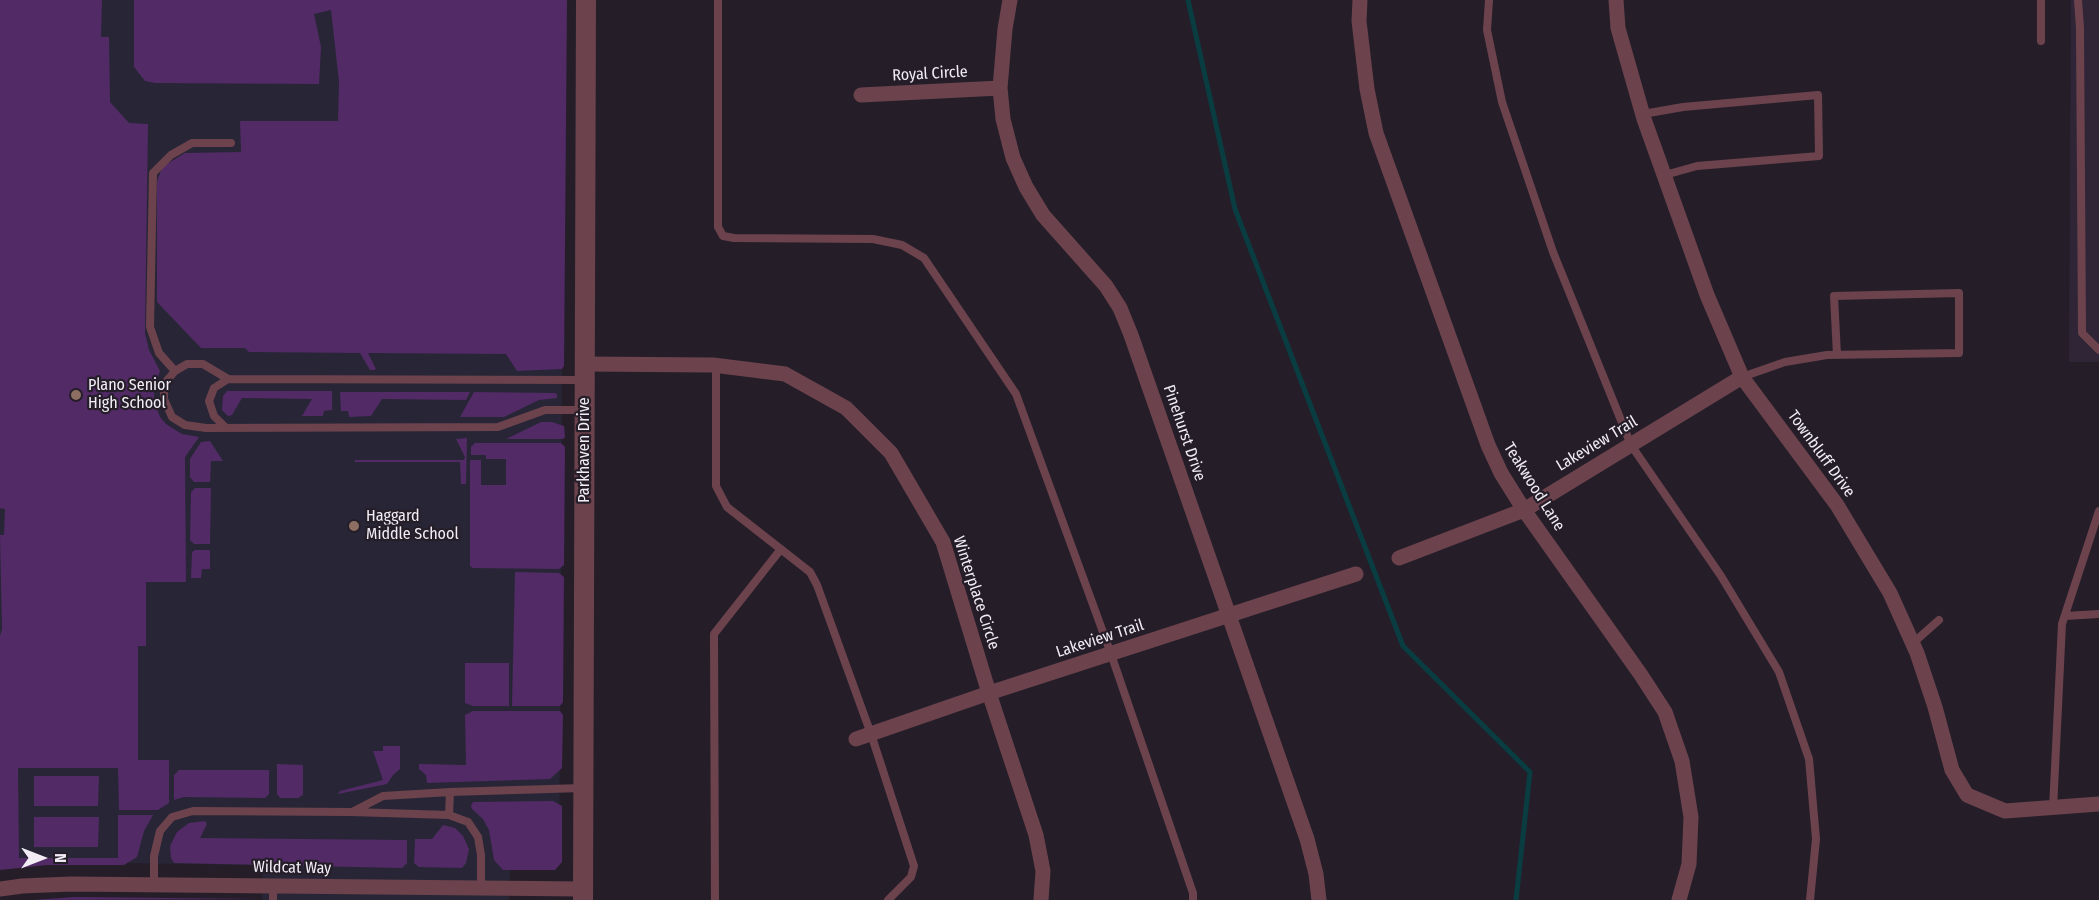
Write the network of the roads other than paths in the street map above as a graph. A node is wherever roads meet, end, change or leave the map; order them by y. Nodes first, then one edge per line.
1 (586, 0) edge
2 (718, 0) edge
3 (1010, 0) edge
4 (1360, 0) edge
5 (1489, 0) edge
6 (1616, 0) edge
7 (2041, 0) edge
8 (2078, 0) edge
9 (2041, 41) dead end
10 (1000, 88) junction
11 (861, 95) dead end
12 (1643, 114) junction
13 (231, 143) dead end
14 (1665, 175) junction
15 (2099, 350) edge
16 (1837, 355) junction
17 (716, 366) junction
18 (175, 371) junction
19 (585, 372) junction
20 (1742, 377) junction
21 (228, 380) junction
22 (585, 410) junction
23 (226, 428) junction
24 (1631, 445) junction
25 (1524, 510) junction
26 (2099, 511) edge
27 (781, 549) junction
28 (1399, 558) dead end
29 (1356, 574) dead end
30 (2099, 614) edge
31 (1229, 616) junction
32 (2065, 616) junction
33 (1939, 620) dead end
34 (1913, 643) junction
35 (1111, 654) junction
36 (989, 693) junction
37 (864, 737) junction
38 (584, 788) junction
39 (450, 792) junction
40 (2099, 804) edge
41 (2053, 808) junction
42 (351, 812) junction
43 (449, 815) junction
44 (153, 885) junction
45 (481, 888) junction
46 (0, 889) edge
47 (273, 893) edge
48 (497, 894) edge
49 (583, 895) edge
50 (715, 900) edge
51 (888, 900) edge
52 (1041, 900) edge
53 (1193, 900) edge
54 (1319, 900) edge
55 (1679, 900) edge
56 (1810, 900) edge

1 - 19 street, Parkhaven Drive
2 - 35 lane
3 - 10 street, Pinehurst Drive
4 - 25 street, Teakwood Lane
5 - 24 lane
6 - 12 street, Townbluff Drive
7 - 9 lane
8 - 15 lane
10 - 11 street, Royal Circle
10 - 31 street, Pinehurst Drive
12 - 14 street, Townbluff Drive
12 - 14 lane
13 - 18 lane
14 - 20 street, Townbluff Drive
16 - 16 lane
16 - 20 lane
17 - 19 street, Winterplace Circle
17 - 27 lane
17 - 36 street, Winterplace Circle
18 - 21 lane
18 - 23 lane
19 - 21 lane
19 - 22 street, Parkhaven Drive
20 - 24 street, Lakeview Trail
20 - 34 street, Townbluff Drive
21 - 23 lane
22 - 23 lane
22 - 38 street, Parkhaven Drive
24 - 25 street, Lakeview Trail
24 - 56 lane
25 - 28 street, Lakeview Trail
25 - 55 street, Teakwood Lane
26 - 32 lane
27 - 37 lane
27 - 50 lane
29 - 31 street, Lakeview Trail
30 - 32 lane
31 - 35 street, Lakeview Trail
31 - 54 street, Pinehurst Drive
32 - 41 lane
33 - 34 lane
34 - 41 street, Townbluff Drive
35 - 36 street, Lakeview Trail
35 - 53 lane
36 - 37 street, Lakeview Trail
36 - 52 street, Winterplace Circle
37 - 51 lane
38 - 39 lane
38 - 49 street, Parkhaven Drive
39 - 42 lane
39 - 43 lane
40 - 41 street, Townbluff Drive
42 - 43 lane
42 - 44 lane
43 - 45 lane
44 - 46 street, Wildcat Way
44 - 47 street, Wildcat Way
45 - 47 street, Wildcat Way
45 - 48 street, Wildcat Way
48 - 49 street, Wildcat Way

